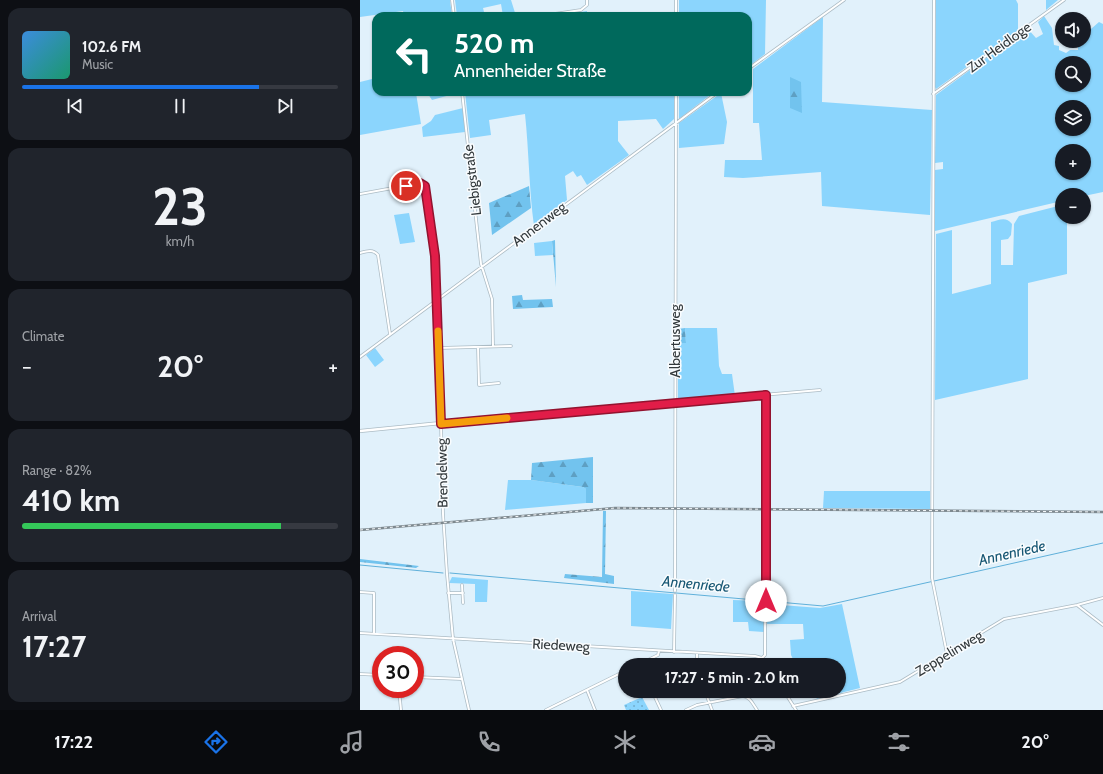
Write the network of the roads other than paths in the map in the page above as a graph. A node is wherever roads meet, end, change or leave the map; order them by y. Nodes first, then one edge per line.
1 (452, 0) edge
2 (587, 0) edge
3 (676, 0) edge
4 (844, 0) edge
5 (934, 0) edge
6 (1064, 0) edge
7 (454, 12) edge
8 (568, 12) edge
9 (676, 12) edge
10 (752, 66) edge
11 (933, 94) junction
12 (462, 96) edge
13 (676, 96) edge
14 (712, 96) edge
15 (676, 122) junction
16 (360, 194) edge
17 (360, 253) edge
18 (481, 267) junction
19 (437, 300) junction
20 (390, 334) junction
21 (493, 346) junction
22 (510, 346) dead end
23 (478, 347) junction
24 (438, 348) junction
25 (360, 357) edge
26 (499, 383) dead end
27 (820, 390) dead end
28 (766, 395) junction
29 (676, 403) junction
30 (441, 424) junction
31 (360, 431) edge
32 (462, 585) dead end
33 (674, 591) dead end
34 (360, 592) edge
35 (448, 593) junction
36 (463, 594) junction
37 (674, 595) dead end
38 (1103, 598) edge
39 (463, 603) dead end
40 (1077, 605) junction
41 (1103, 625) edge
42 (360, 633) edge
43 (374, 634) junction
44 (453, 639) junction
45 (659, 651) junction
46 (674, 652) junction
47 (697, 653) junction
48 (947, 654) junction
49 (652, 658) edge
50 (697, 658) edge
51 (762, 658) joint
52 (360, 674) edge
53 (618, 674) edge
54 (372, 675) edge
55 (424, 677) edge
56 (462, 679) junction
57 (587, 690) junction
58 (400, 698) edge
59 (655, 698) edge
60 (707, 698) edge
61 (788, 698) edge
62 (709, 703) junction
63 (793, 706) junction
64 (401, 710) edge
65 (468, 710) edge
66 (546, 710) edge
67 (595, 710) edge
68 (661, 710) edge
69 (686, 710) edge
70 (712, 710) edge
71 (757, 710) edge
72 (796, 710) edge

1 - 7 street
2 - 8 street
3 - 9 street
4 - 10 street
5 - 11 street
6 - 11 street, Zur Heidloge
11 - 48 street
12 - 18 street, Liebigstraße
13 - 15 street, Albertusweg
14 - 15 street, Annenweg
15 - 18 street, Annenweg
15 - 29 street, Albertusweg
16 - 19 street, Brendelweg
17 - 20 street
18 - 19 street, Annenweg
18 - 21 street, Liebigstraße
19 - 20 street, Annenweg
19 - 24 street, Brendelweg
20 - 25 street, Annenweg
21 - 22 street
21 - 23 street
23 - 24 street
23 - 26 street
24 - 30 street, Brendelweg
27 - 28 street
28 - 29 street
28 - 51 street
29 - 30 street
29 - 33 street, Albertusweg
30 - 31 street
30 - 35 street, Brendelweg
32 - 36 street
34 - 43 street
35 - 36 street
35 - 44 street, Brendelweg
36 - 39 street
37 - 46 street
38 - 40 street, Zeppelinweg
40 - 41 street
40 - 48 street, Zeppelinweg
42 - 43 street, Riedeweg
43 - 44 street, Riedeweg
44 - 45 street, Riedeweg
44 - 56 street, Brendelweg
45 - 46 street, Riedeweg
45 - 49 street
46 - 47 street, Riedeweg
47 - 50 street
47 - 51 street, Riedeweg
48 - 63 street, Zeppelinweg
52 - 54 street
53 - 57 street
55 - 56 street
56 - 65 street, Brendelweg
57 - 66 street
57 - 67 street
58 - 64 street
59 - 68 street
60 - 62 street
61 - 63 street
62 - 69 street
62 - 70 street
62 - 71 street
63 - 72 street

